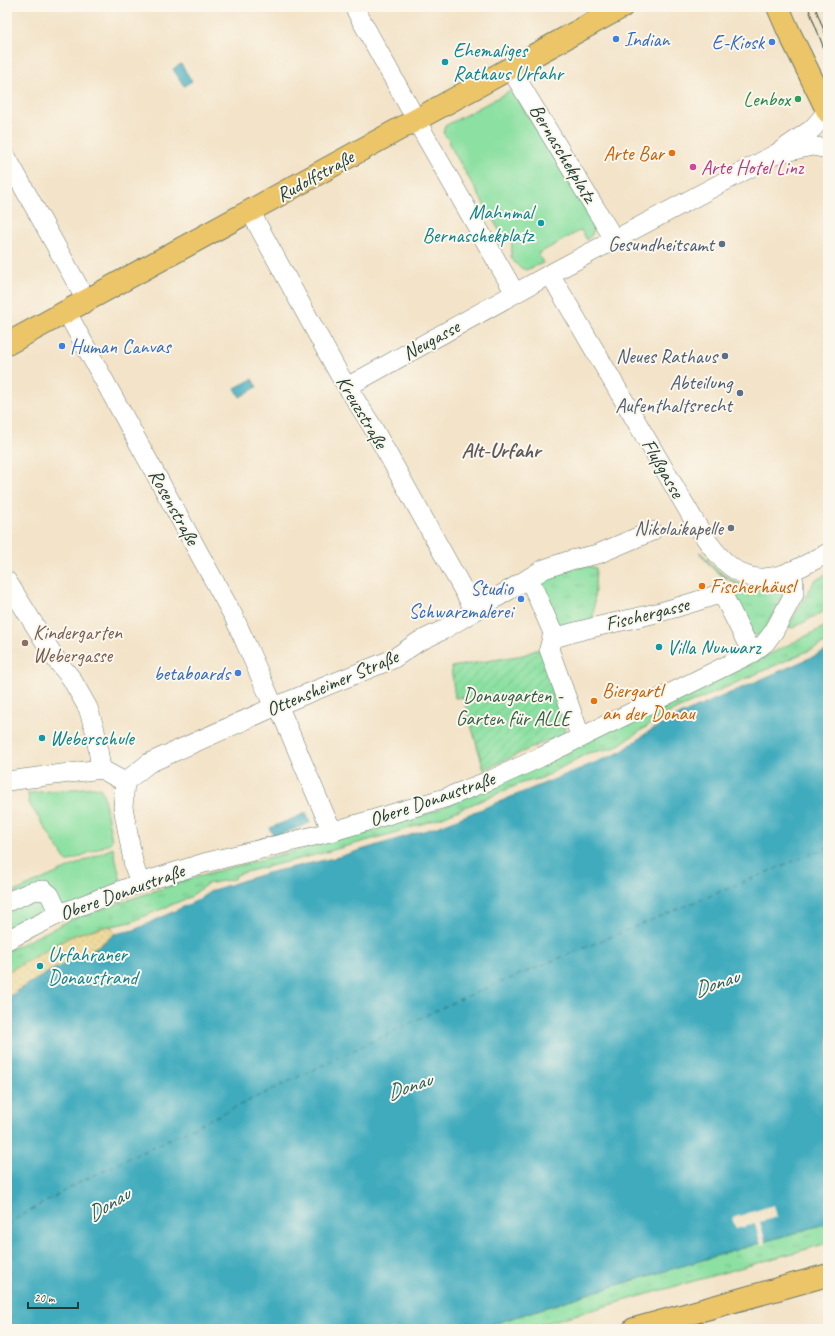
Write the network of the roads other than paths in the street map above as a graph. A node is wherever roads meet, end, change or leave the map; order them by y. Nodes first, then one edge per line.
1 (354, 7) edge
2 (622, 7) edge
3 (778, 7) edge
4 (510, 68) junction
5 (827, 110) edge
6 (416, 120) junction
7 (828, 148) edge
8 (776, 154) junction
9 (7, 158) edge
10 (250, 211) junction
11 (614, 238) junction
12 (550, 274) junction
13 (515, 293) junction
14 (86, 300) junction
15 (66, 311) junction
16 (7, 344) edge
17 (347, 387) junction
18 (652, 531) dead end
19 (828, 553) edge
20 (790, 571) junction
21 (529, 578) junction
22 (7, 581) edge
23 (475, 611) junction
24 (552, 639) junction
25 (752, 653) junction
26 (276, 706) junction
27 (581, 738) junction
28 (101, 769) junction
29 (7, 781) edge
30 (125, 782) junction
31 (334, 832) junction
32 (140, 882) junction
33 (7, 902) edge
34 (59, 914) junction
35 (7, 940) edge
36 (828, 1275) edge
37 (634, 1329) edge

1 - 6 street
2 - 4 main road, Rudolfstraße
3 - 5 main road
4 - 6 main road, Rudolfstraße
4 - 11 street, Bernaschekplatz
5 - 8 street
6 - 10 main road, Rudolfstraße
6 - 13 street
7 - 8 street
8 - 11 street, Neugasse
9 - 14 street
10 - 14 main road, Rudolfstraße
10 - 17 street, Kreuzstraße
11 - 12 street, Neugasse
12 - 13 street, Neugasse
12 - 20 street, Flußgasse
13 - 17 street, Neugasse
14 - 15 main road, Rudolfstraße
15 - 16 main road, Rudolfstraße
15 - 26 street, Rosenstraße
17 - 23 street, Kreuzstraße
18 - 21 street, Ottensheimer Straße
19 - 20 street, Flußgasse
20 - 25 street, Obere Donaustraße
21 - 23 street, Ottensheimer Straße
21 - 24 street
22 - 28 street
23 - 26 street, Ottensheimer Straße
24 - 25 street, Fischergasse
24 - 27 street
25 - 27 street, Obere Donaustraße
26 - 30 street, Ottensheimer Straße
26 - 31 street, Rosenstraße
27 - 31 street, Obere Donaustraße
28 - 29 street
28 - 30 street
30 - 32 street
31 - 32 street, Obere Donaustraße
32 - 34 street, Obere Donaustraße
33 - 34 street
34 - 35 street, Obere Donaustraße
36 - 37 main road

